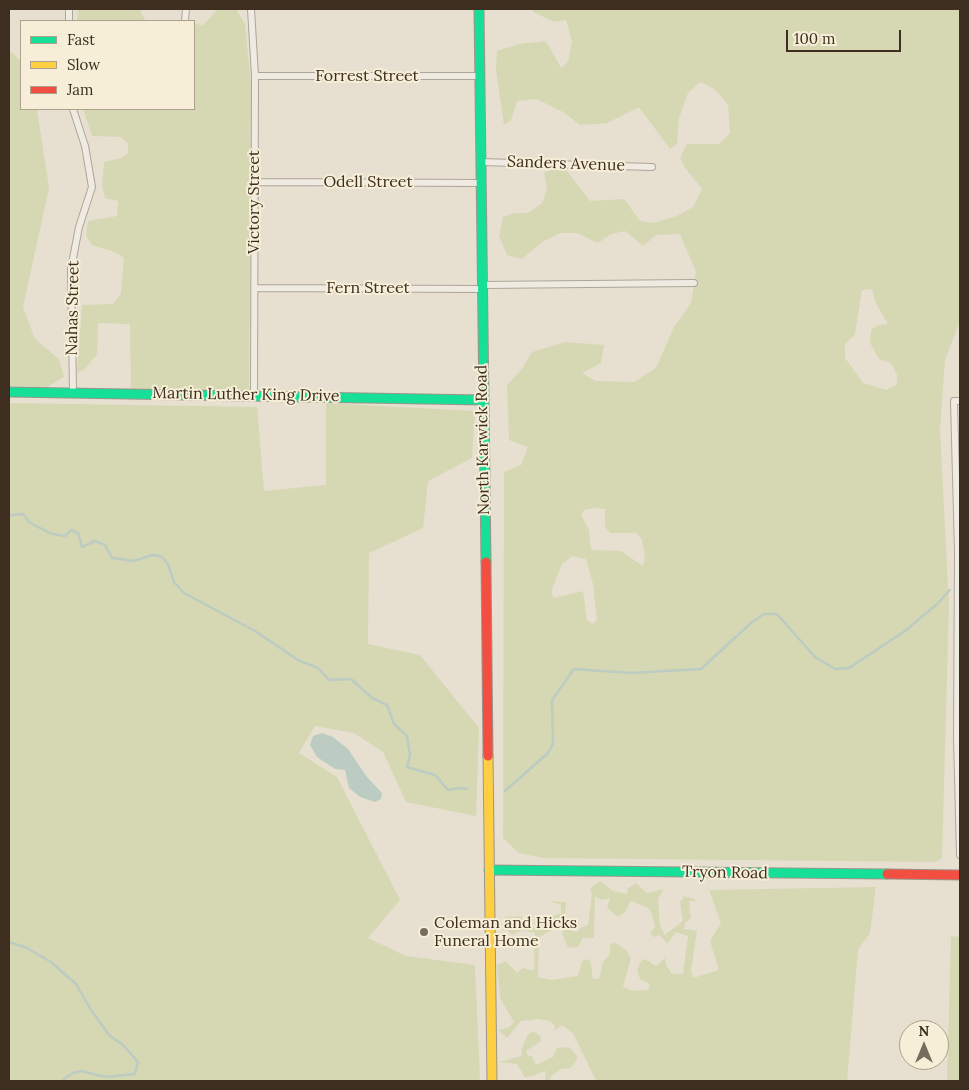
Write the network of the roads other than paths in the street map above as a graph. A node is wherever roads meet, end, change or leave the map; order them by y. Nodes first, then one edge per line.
1 (251, 9) edge
2 (479, 9) edge
3 (255, 76) junction
4 (480, 76) junction
5 (73, 110) edge
6 (480, 162) junction
7 (652, 167) dead end
8 (255, 182) junction
9 (480, 183) junction
10 (694, 284) dead end
11 (481, 287) junction
12 (254, 288) junction
13 (9, 392) edge
14 (73, 392) junction
15 (254, 395) junction
16 (483, 400) junction
17 (960, 401) edge
18 (960, 856) edge
19 (489, 870) junction
20 (960, 875) edge
21 (492, 1081) edge

1 - 3 street, Victory Street
2 - 4 street, North Karwick Road
3 - 4 street, Forrest Street
3 - 8 street, Victory Street
4 - 6 street, North Karwick Road
5 - 14 street, Nahas Street
6 - 7 street, Sanders Avenue
6 - 9 street, North Karwick Road
8 - 9 street, Odell Street
8 - 12 street, Victory Street
9 - 11 street, North Karwick Road
10 - 11 street, Fern Street
11 - 12 street, Fern Street
11 - 16 street, North Karwick Road
12 - 15 street, Victory Street
13 - 14 street, Martin Luther King Drive
14 - 15 street, Martin Luther King Drive
15 - 16 street, Martin Luther King Drive
16 - 19 street, North Karwick Road
17 - 18 street
19 - 20 street, Tryon Road
19 - 21 street, North Karwick Road

